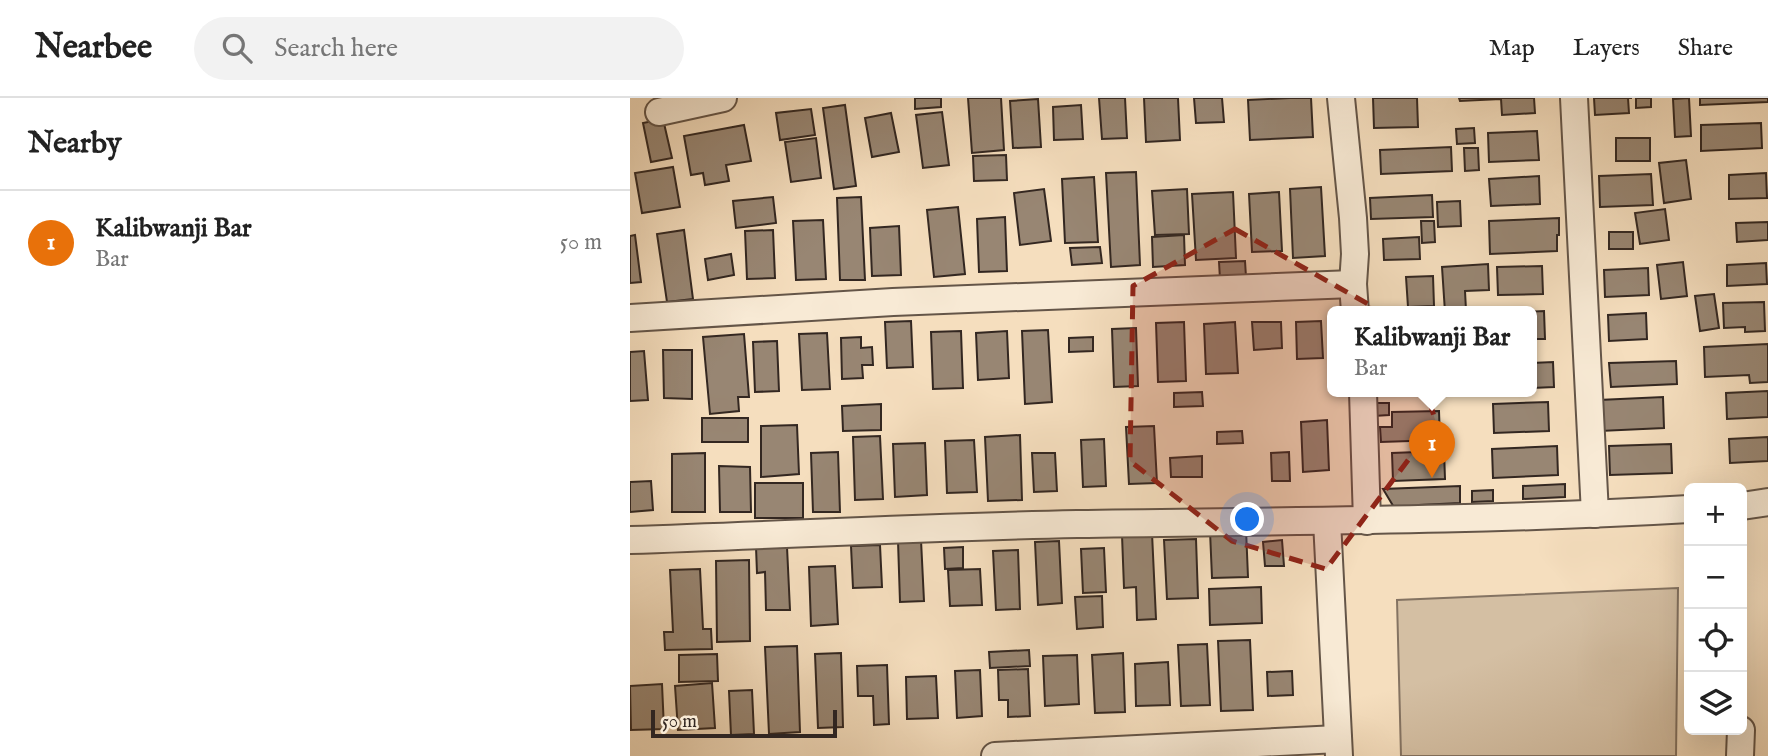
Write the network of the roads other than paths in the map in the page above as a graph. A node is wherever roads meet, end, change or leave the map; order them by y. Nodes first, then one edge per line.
1 (723, 98) edge
2 (1341, 98) edge
3 (1574, 98) edge
4 (659, 112) dead end
5 (1353, 285) junction
6 (1355, 306) edge
7 (630, 318) edge
8 (1363, 397) edge
9 (1768, 502) edge
10 (1747, 505) edge
11 (1684, 509) edge
12 (1595, 514) junction
13 (1327, 521) junction
14 (1367, 521) junction
15 (630, 540) edge
16 (1741, 735) edge
17 (1339, 747) edge
18 (995, 756) edge
19 (1740, 756) edge

1 - 4 street
2 - 5 street
3 - 12 street
5 - 6 street
5 - 7 street
8 - 14 street
9 - 10 street
11 - 12 street
12 - 14 street
13 - 14 street
13 - 15 street
13 - 17 street
16 - 19 street
17 - 18 street

